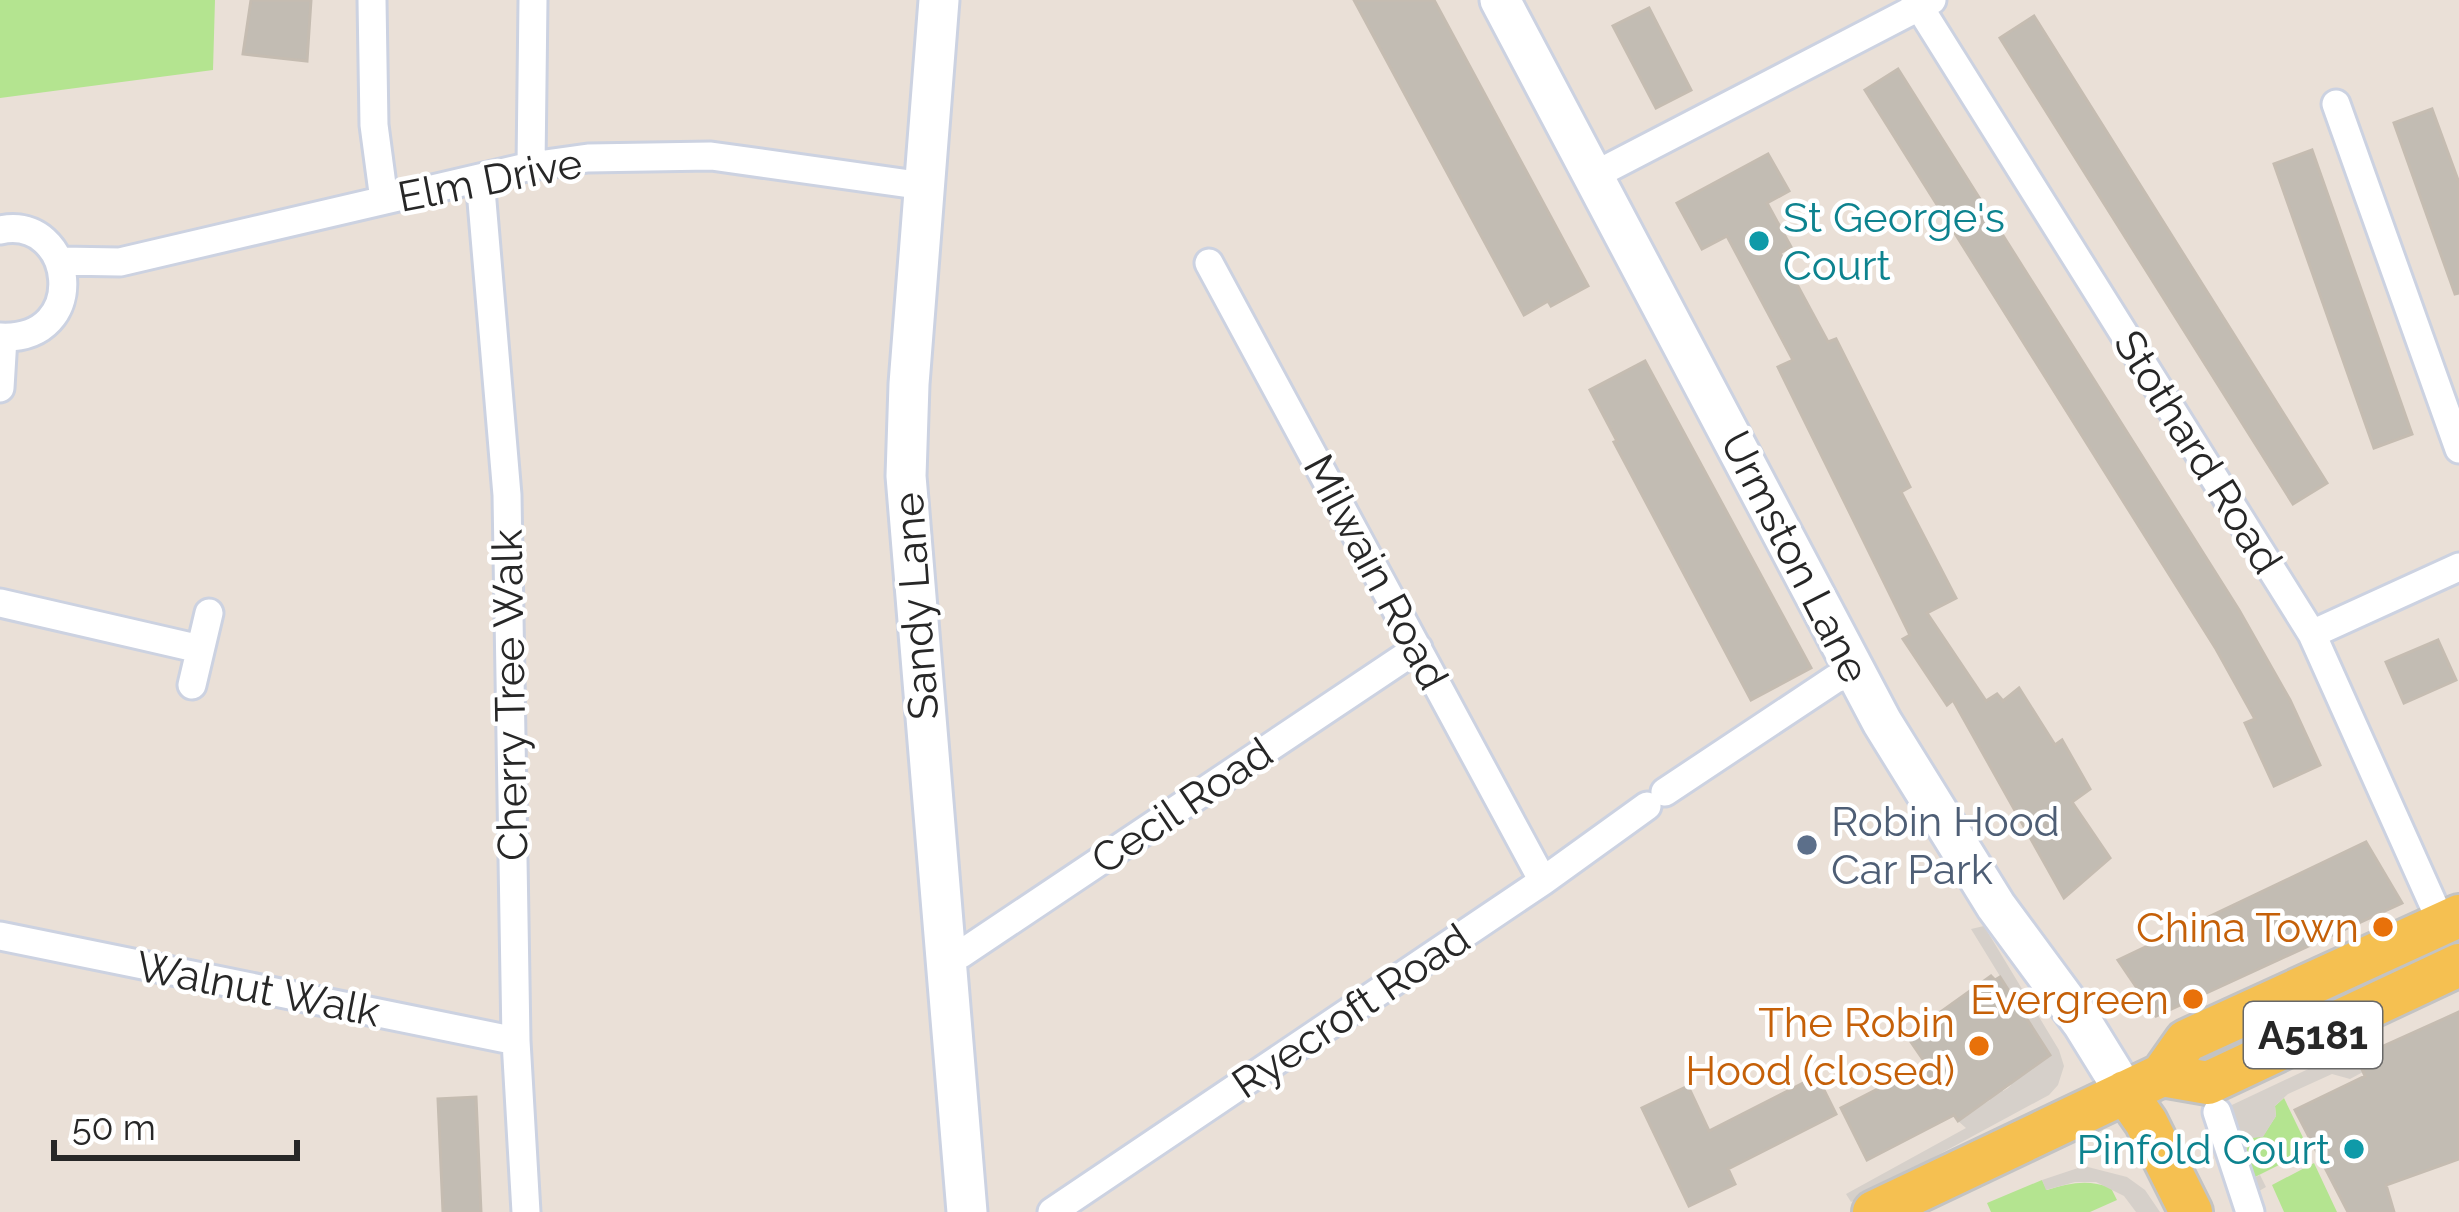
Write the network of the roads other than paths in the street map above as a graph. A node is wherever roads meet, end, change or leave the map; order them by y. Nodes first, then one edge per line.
1 (372, 0) edge
2 (533, 0) edge
3 (939, 0) edge
4 (1500, 0) edge
5 (1922, 2) edge
6 (2336, 104) dead end
7 (531, 166) junction
8 (1593, 176) junction
9 (480, 178) junction
10 (924, 186) junction
11 (384, 200) junction
12 (0, 230) edge
13 (61, 262) junction
14 (1209, 263) dead end
15 (1, 338) edge
16 (0, 388) edge
17 (2459, 449) edge
18 (2459, 567) edge
19 (0, 603) edge
20 (209, 614) dead end
21 (2312, 634) junction
22 (1418, 648) junction
23 (200, 650) junction
24 (1854, 672) junction
25 (192, 685) dead end
26 (1543, 881) junction
27 (0, 936) edge
28 (2455, 941) edge
29 (944, 959) junction
30 (516, 1041) junction
31 (2144, 1084) junction
32 (2218, 1128) dead end
33 (526, 1212) edge
34 (967, 1212) edge
35 (1052, 1212) edge
36 (1874, 1212) edge
37 (2192, 1212) edge
38 (2250, 1212) edge

1 - 11 street
2 - 7 street
3 - 10 main road, Sandy Lane
4 - 8 main road, Urmston Lane
5 - 8 street
5 - 21 street, Stothard Road
6 - 17 street
7 - 9 street, Elm Drive
7 - 10 street, Elm Drive
8 - 24 main road, Urmston Lane
9 - 11 street, Elm Drive
9 - 30 street, Cherry Tree Walk
10 - 29 main road, Sandy Lane
11 - 13 street, Elm Drive
12 - 13 street
13 - 15 street
14 - 22 street, Milwain Road
15 - 16 street
18 - 21 street
19 - 23 street
20 - 23 street
21 - 28 street, Stothard Road
22 - 26 street, Milwain Road
22 - 29 street, Cecil Road
23 - 25 street
24 - 26 street, Ryecroft Road
24 - 31 main road, Urmston Lane
26 - 35 street, Ryecroft Road
27 - 30 street, Walnut Walk
28 - 31 main road, A5181
29 - 34 main road, Sandy Lane
30 - 33 street, Cherry Tree Walk
31 - 36 main road, A5181
31 - 37 main road
32 - 38 street

